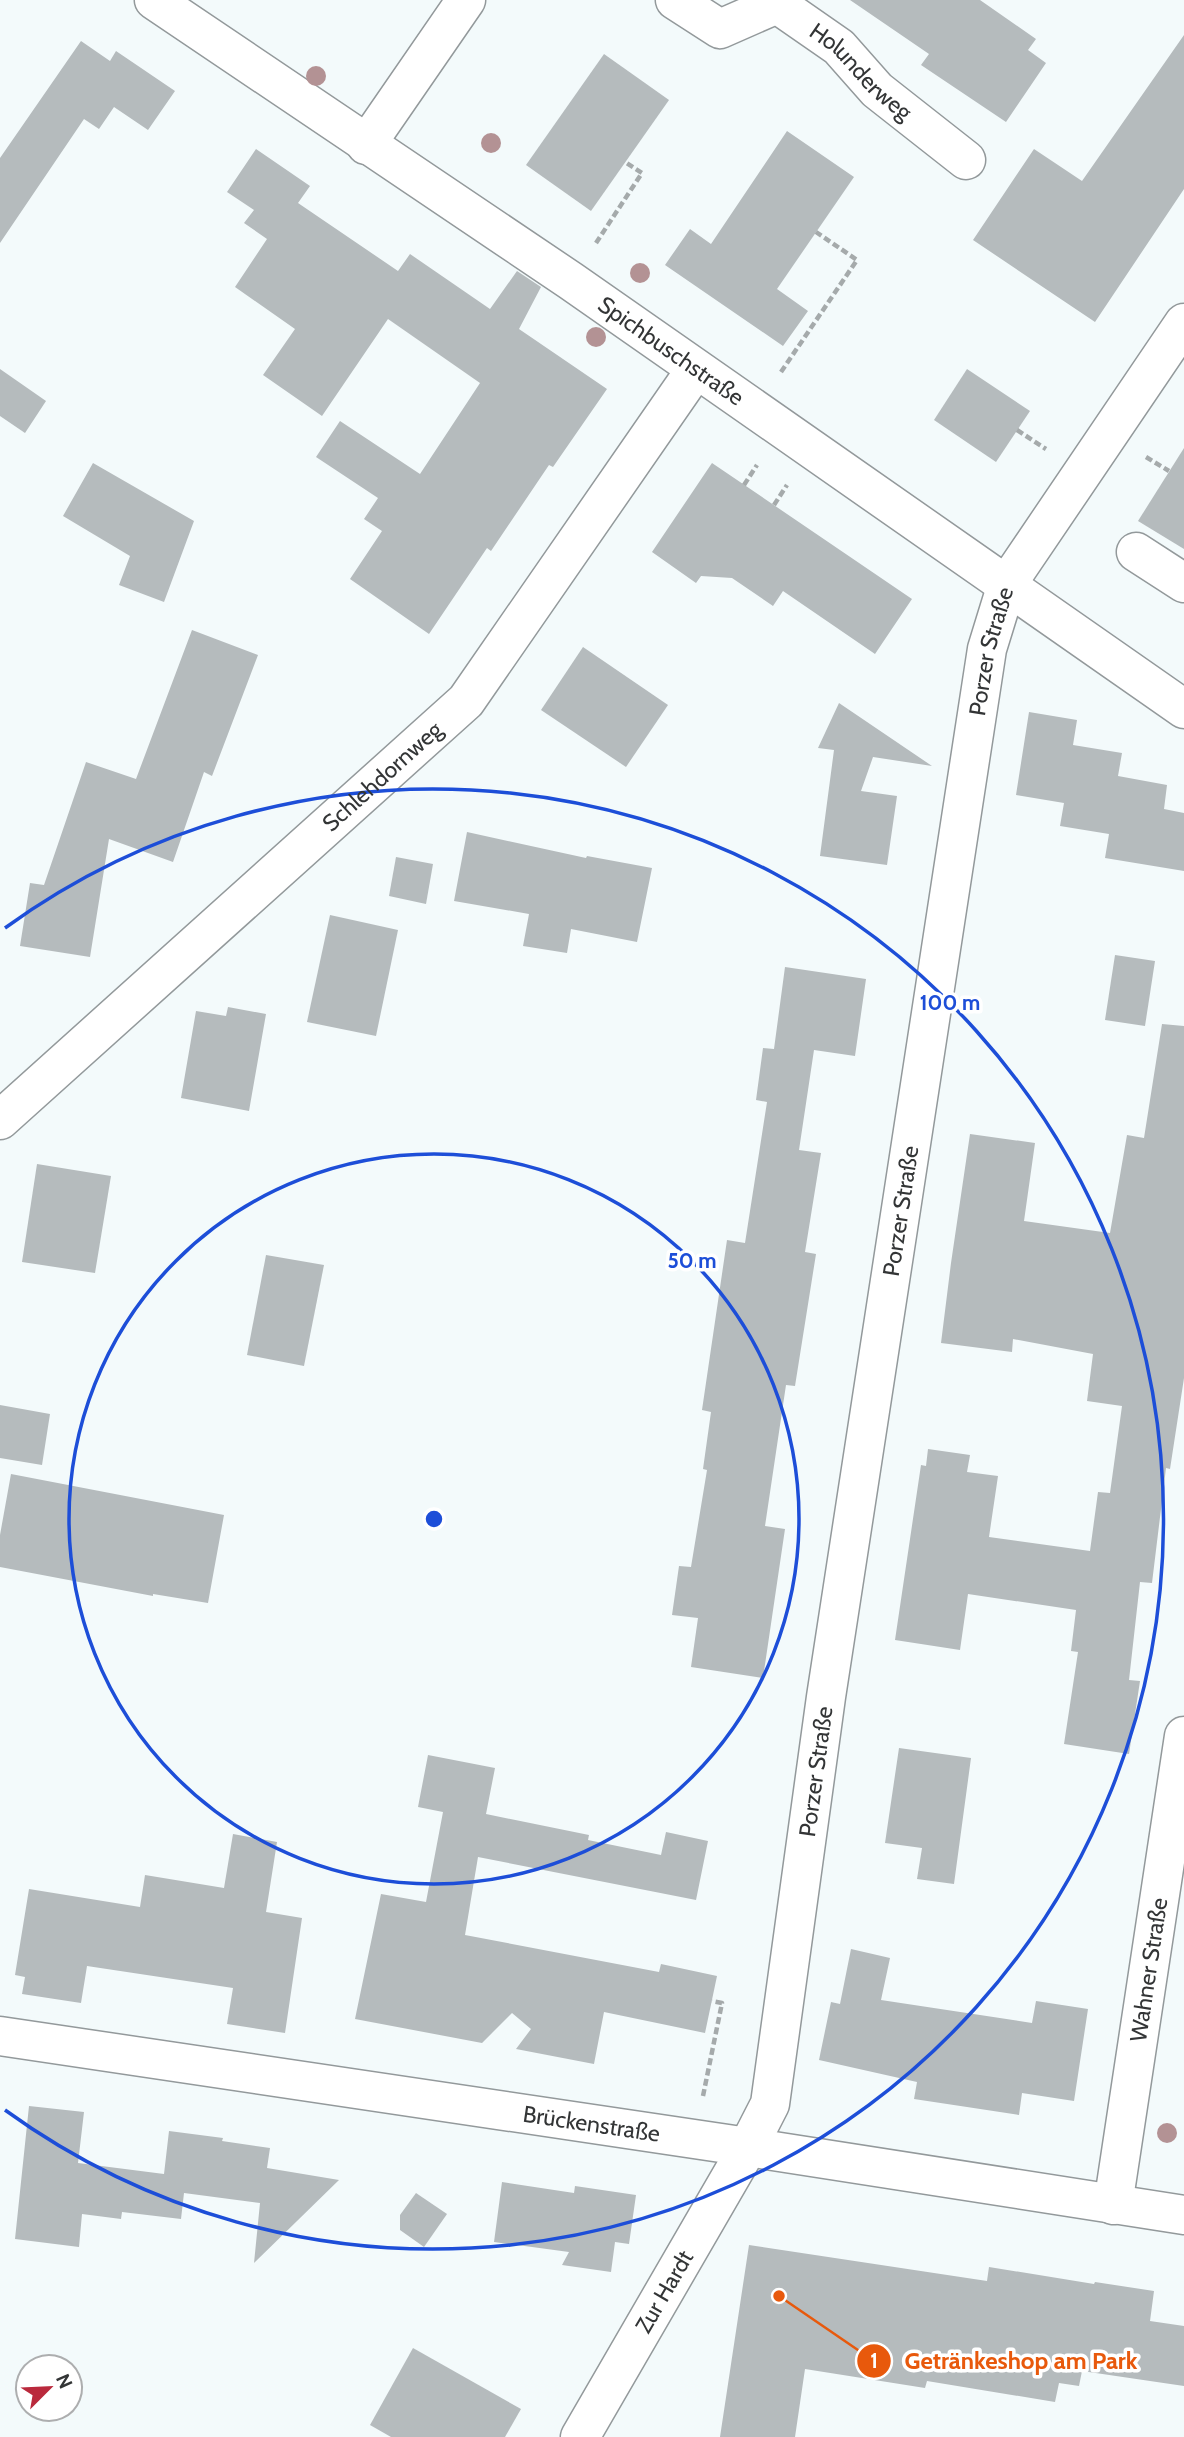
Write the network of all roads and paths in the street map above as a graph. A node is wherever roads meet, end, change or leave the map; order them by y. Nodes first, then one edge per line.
1 (154, 0) edge
2 (466, 0) edge
3 (675, 0) edge
4 (366, 145) junction
5 (966, 160) dead end
6 (625, 162) dead end
7 (816, 232) dead end
8 (571, 281) junction
9 (1184, 323) edge
10 (696, 369) junction
11 (755, 410) junction
12 (1136, 552) dead end
13 (1184, 583) edge
14 (1007, 584) junction
15 (1178, 692) edge
16 (0, 1120) edge
17 (1184, 1736) edge
18 (712, 2001) dead end
19 (0, 2036) edge
20 (695, 2139) junction
21 (748, 2147) junction
22 (1113, 2205) junction
23 (1184, 2216) edge
24 (580, 2437) edge

1 - 4 street, Spichbuschstraße
2 - 4 street
3 - 5 street, Holunderweg
4 - 8 street, Spichbuschstraße
6 - 8 path
7 - 11 path
8 - 10 street, Spichbuschstraße
9 - 14 street, Porzer Straße
10 - 11 street, Spichbuschstraße
10 - 16 street, Schlehdornweg
11 - 14 street, Spichbuschstraße
12 - 13 street
14 - 15 street, Spichbuschstraße
14 - 21 street, Porzer Straße
17 - 22 street, Wahner Straße
18 - 20 path
19 - 20 street, Brückenstraße
20 - 21 street, Brückenstraße
21 - 22 street, Brückenstraße
21 - 24 street, Zur Hardt
22 - 23 street, Brückenstraße

